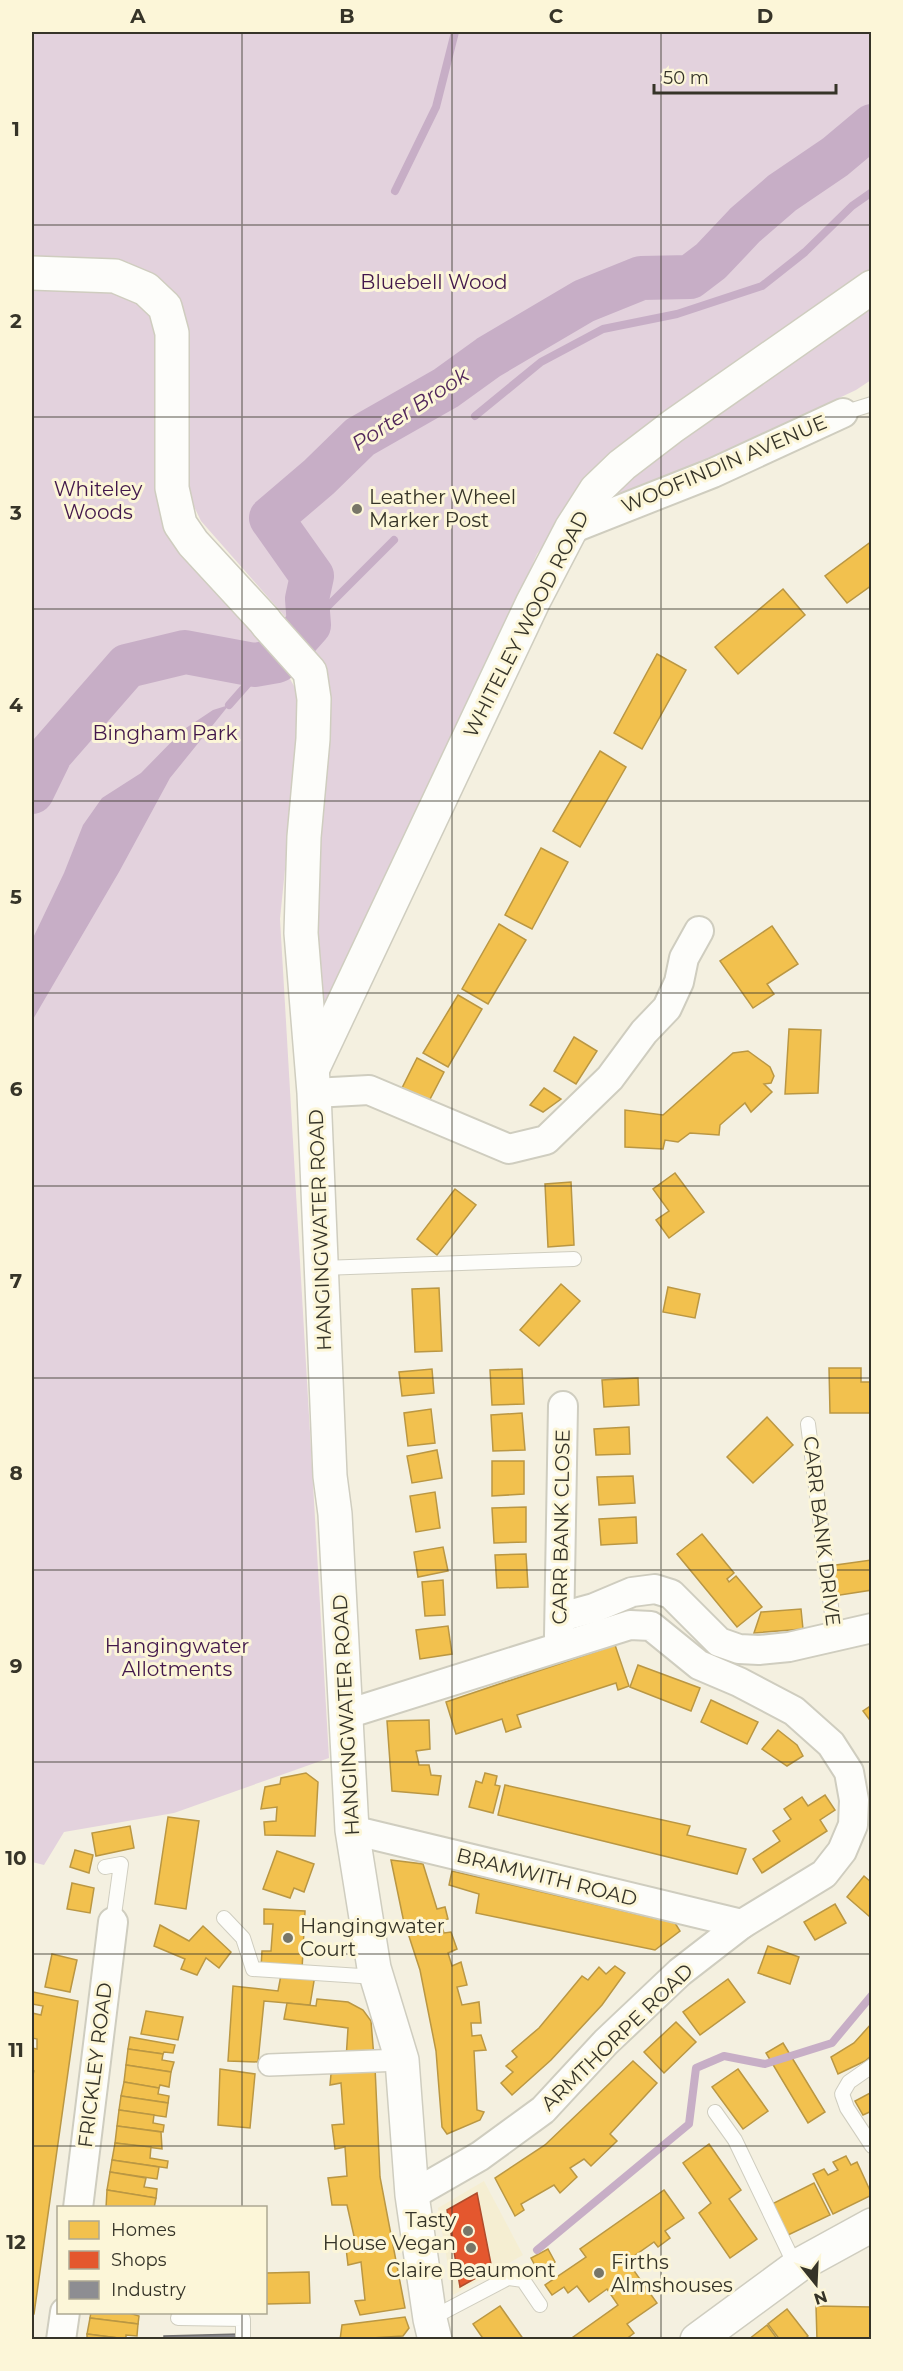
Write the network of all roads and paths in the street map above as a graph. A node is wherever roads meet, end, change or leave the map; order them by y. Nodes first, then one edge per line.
1 (32, 273) edge
2 (872, 287) edge
3 (872, 404) edge
4 (843, 413) joint
5 (571, 529) junction
6 (699, 931) dead end
7 (313, 1081) junction
8 (574, 1259) dead end
9 (321, 1268) junction
10 (563, 1406) dead end
11 (808, 1424) dead end
12 (561, 1617) junction
13 (872, 1628) edge
14 (835, 1638) junction
15 (559, 1647) junction
16 (347, 1714) junction
17 (351, 1830) junction
18 (105, 1867) dead end
19 (224, 1918) dead end
20 (113, 1922) joint
21 (742, 1924) junction
22 (377, 1977) junction
23 (402, 2060) junction
24 (269, 2065) dead end
25 (872, 2066) edge
26 (715, 2112) dead end
27 (872, 2145) edge
28 (412, 2195) junction
29 (78, 2206) edge
30 (872, 2225) edge
31 (796, 2267) junction
32 (540, 2305) dead end
33 (65, 2314) edge
34 (178, 2318) dead end
35 (433, 2329) edge
36 (61, 2340) edge
37 (243, 2340) edge
38 (697, 2340) edge

1 - 7 street, HANGINGWATER ROAD
2 - 5 street, WHITELEY WOOD ROAD
3 - 4 lane
4 - 5 street, WOOFINDIN AVENUE
5 - 7 street, WHITELEY WOOD ROAD
6 - 7 street
7 - 9 street, HANGINGWATER ROAD
8 - 9 lane
9 - 16 street, HANGINGWATER ROAD
10 - 12 street, CARR BANK CLOSE
11 - 14 lane, CARR BANK DRIVE
12 - 14 street
12 - 15 street, CARR BANK CLOSE
13 - 14 street
15 - 16 street, ARMTHORPE ROAD
15 - 21 street, ARMTHORPE ROAD
16 - 17 street, HANGINGWATER ROAD
17 - 21 street, BRAMWITH ROAD
17 - 22 street, HANGINGWATER ROAD
18 - 20 lane
19 - 22 lane
20 - 29 street, FRICKLEY ROAD
21 - 28 street, ARMTHORPE ROAD
22 - 23 street, HANGINGWATER ROAD
23 - 24 street
23 - 28 street, HANGINGWATER ROAD
25 - 27 lane
26 - 31 lane
28 - 35 street, HANGINGWATER ROAD
30 - 31 street
31 - 38 street
32 - 35 lane
33 - 36 street
34 - 37 lane

